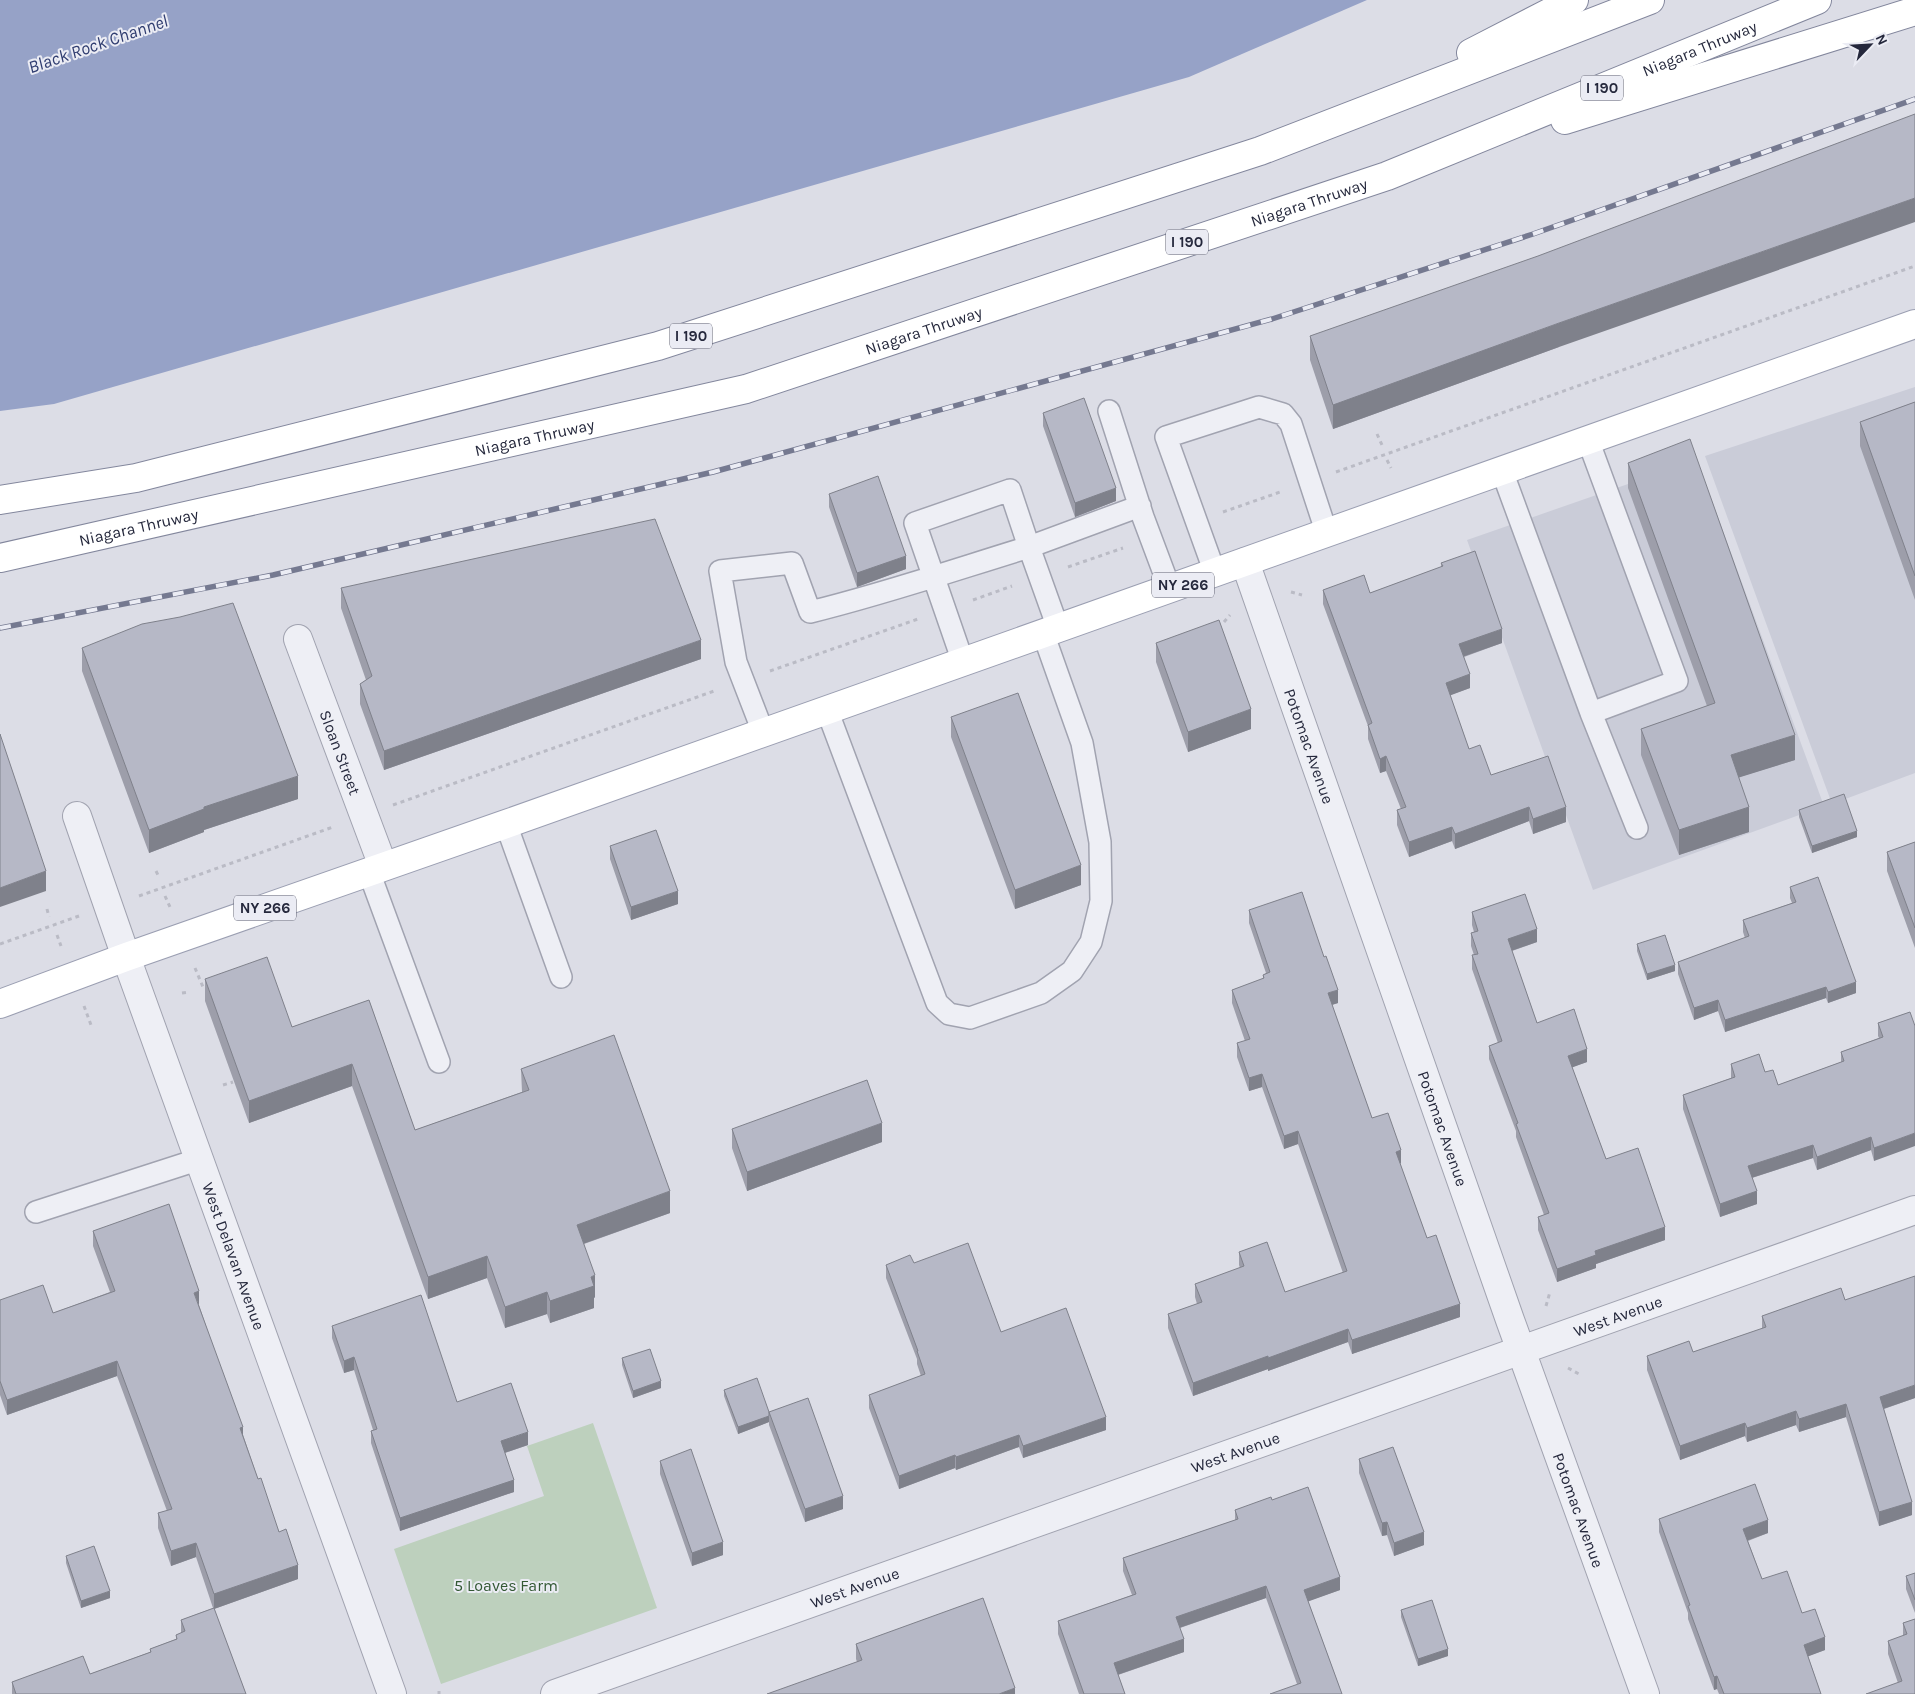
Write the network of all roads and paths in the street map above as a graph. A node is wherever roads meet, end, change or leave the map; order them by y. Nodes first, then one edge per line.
1 (1574, 0) edge
2 (1650, 0) edge
3 (1817, 0) edge
4 (1915, 11) edge
5 (1365, 110) junction
6 (1387, 176) junction
7 (1915, 324) edge
8 (1109, 411) dead end
9 (1378, 434) dead end
10 (1588, 440) junction
11 (1382, 445) dead end
12 (1388, 460) dead end
13 (1391, 468) dead end
14 (1502, 471) junction
15 (0, 500) edge
16 (1140, 506) junction
17 (1327, 534) junction
18 (1029, 546) junction
19 (0, 558) edge
20 (1245, 562) junction
21 (1215, 573) junction
22 (934, 576) junction
23 (1170, 589) junction
24 (1291, 592) dead end
25 (1302, 595) dead end
26 (1050, 631) junction
27 (298, 639) dead end
28 (963, 662) junction
29 (826, 710) junction
30 (1591, 713) junction
31 (763, 732) junction
32 (77, 816) dead end
33 (506, 824) junction
34 (1637, 828) dead end
35 (376, 869) junction
36 (156, 871) dead end
37 (159, 877) dead end
38 (166, 896) dead end
39 (170, 907) dead end
40 (47, 909) dead end
41 (79, 916) dead end
42 (49, 917) dead end
43 (57, 935) dead end
44 (0, 944) edge
45 (62, 948) dead end
46 (126, 957) junction
47 (195, 968) dead end
48 (561, 977) dead end
49 (203, 987) dead end
50 (182, 992) dead end
51 (190, 992) dead end
52 (83, 1003) dead end
53 (0, 1004) edge
54 (91, 1025) dead end
55 (439, 1062) dead end
56 (233, 1082) edge
57 (223, 1085) dead end
58 (200, 1159) junction
59 (1915, 1210) edge
60 (36, 1212) dead end
61 (1550, 1292) dead end
62 (1546, 1309) dead end
63 (1521, 1350) junction
64 (1566, 1366) dead end
65 (1579, 1374) dead end
66 (392, 1694) edge
67 (555, 1694) edge
68 (1645, 1694) edge

1 - 5 main road
2 - 5 main road, I 190
3 - 6 main road, Niagara Thruway / I 190
4 - 6 main road
5 - 15 main road, I 190
6 - 19 main road, Niagara Thruway / I 190
7 - 10 main road, NY 266
8 - 16 lane
9 - 11 path
10 - 14 main road, NY 266
10 - 30 lane
12 - 13 path
14 - 17 main road, NY 266
14 - 30 lane
16 - 18 lane
16 - 23 lane
17 - 20 main road, NY 266
17 - 21 lane
18 - 22 lane
18 - 22 lane
18 - 26 lane
20 - 21 main road, NY 266
20 - 63 street, Potomac Avenue
21 - 23 main road, NY 266
22 - 28 lane
22 - 31 lane
23 - 26 main road, NY 266
24 - 25 path
26 - 28 main road, NY 266
26 - 29 lane
27 - 35 street, Sloan Street
28 - 29 main road, NY 266
29 - 31 main road, NY 266
30 - 34 lane
31 - 33 main road, NY 266
32 - 46 street, West Delavan Avenue
33 - 35 main road, NY 266
33 - 48 lane
35 - 46 main road, NY 266
35 - 55 lane
36 - 37 path
38 - 39 path
40 - 42 path
41 - 44 path
43 - 45 path
46 - 53 main road, NY 266
46 - 58 street, West Delavan Avenue
47 - 49 path
50 - 51 path
52 - 54 path
56 - 57 path
58 - 60 lane
58 - 66 street, West Delavan Avenue
59 - 63 street, West Avenue
61 - 62 path
63 - 67 street, West Avenue
63 - 68 street, Potomac Avenue
64 - 65 path

